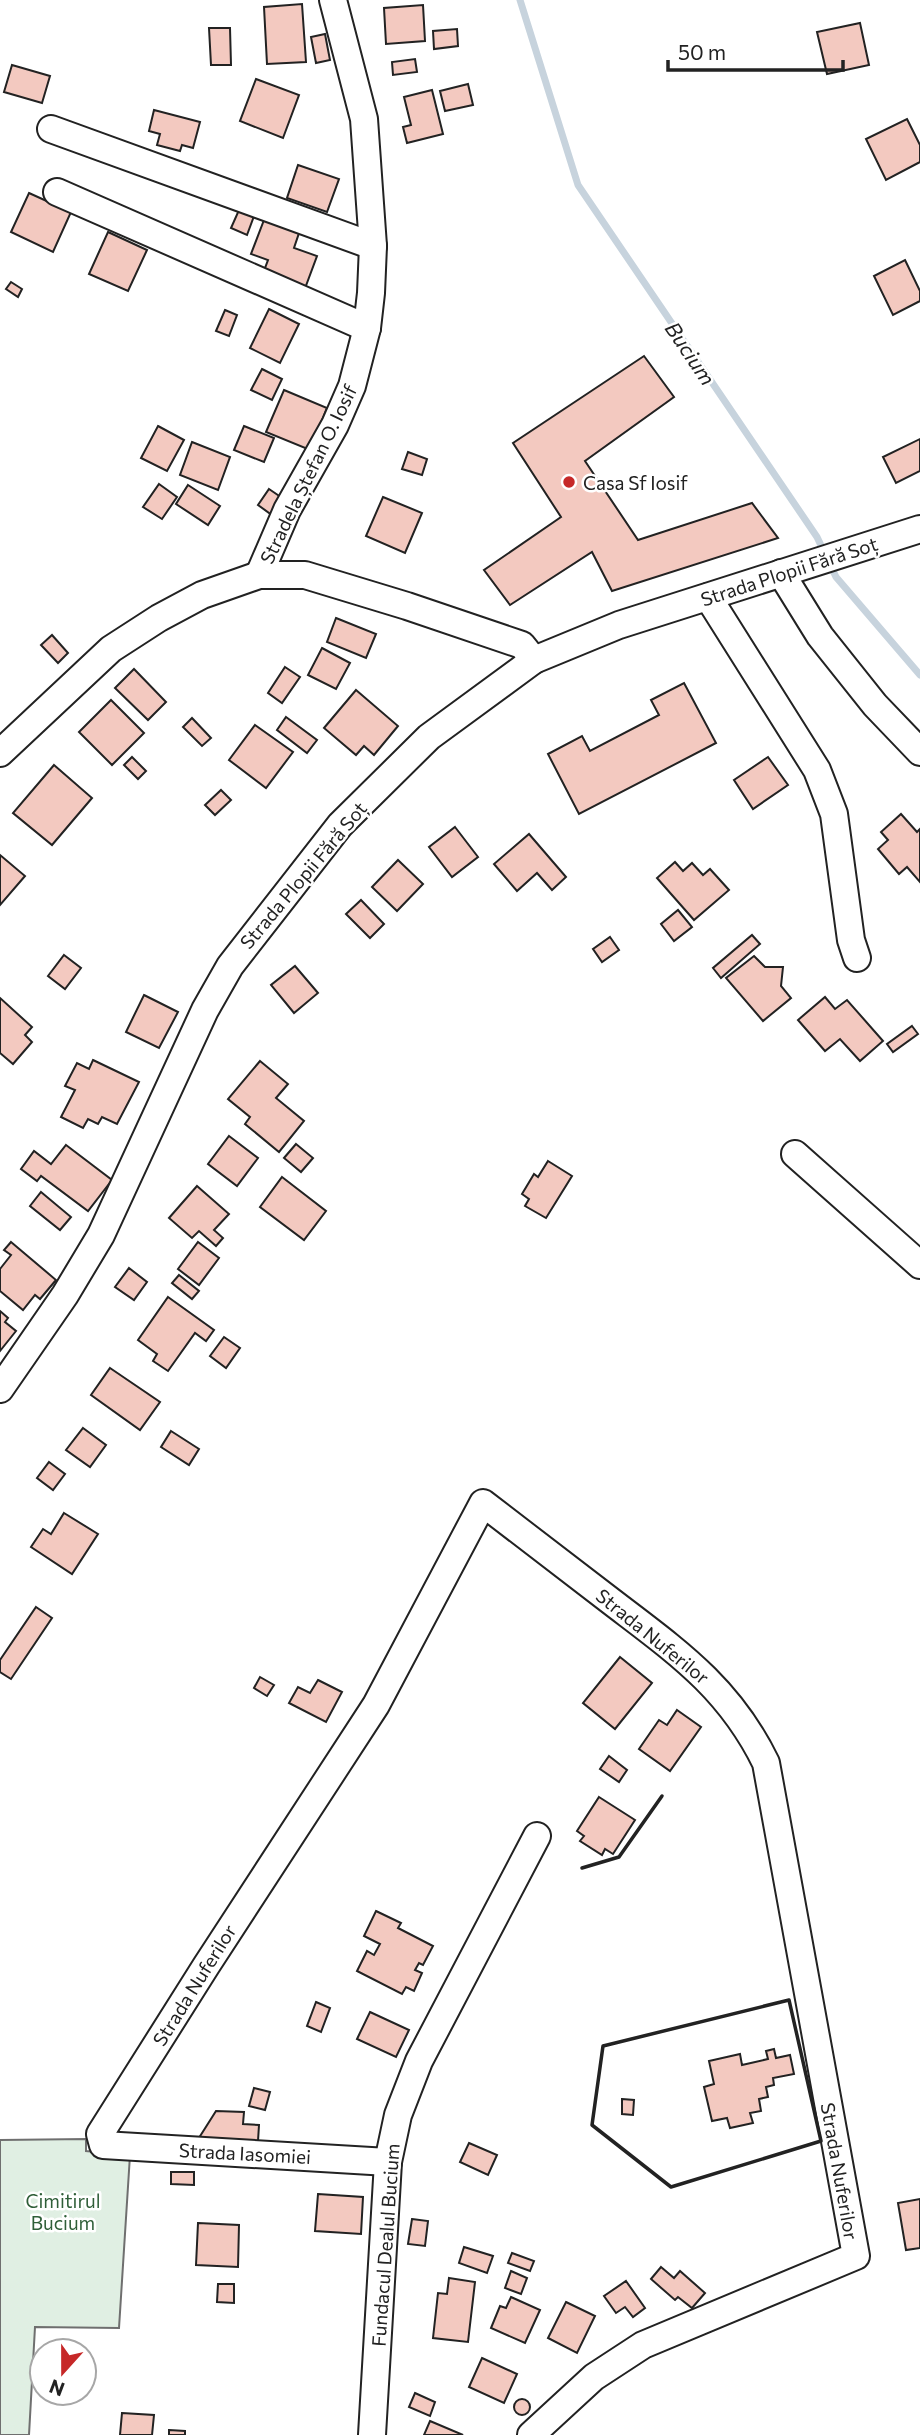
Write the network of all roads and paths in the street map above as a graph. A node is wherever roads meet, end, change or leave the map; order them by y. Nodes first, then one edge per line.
1 (333, 0) edge
2 (51, 129) dead end
3 (57, 192) dead end
4 (373, 246) junction
5 (367, 328) junction
6 (920, 529) edge
7 (781, 573) junction
8 (259, 575) junction
9 (708, 597) junction
10 (534, 660) junction
11 (920, 752) edge
12 (0, 753) edge
13 (857, 958) dead end
14 (795, 1154) dead end
15 (920, 1265) edge
16 (0, 1389) edge
17 (537, 1836) dead end
18 (103, 2145) joint
19 (388, 2162) junction
20 (372, 2435) edge
21 (531, 2435) edge

1 - 4 street, Stradela Ștefan O. Iosif
2 - 4 street
3 - 5 street
4 - 5 street, Stradela Ștefan O. Iosif
5 - 8 street, Stradela Ștefan O. Iosif
6 - 7 street, Strada Plopii Fără Soț
7 - 9 street, Strada Plopii Fără Soț
7 - 11 street
8 - 10 street
8 - 12 street
9 - 10 street, Strada Plopii Fără Soț
9 - 13 street
10 - 16 street, Strada Plopii Fără Soț
14 - 15 street
17 - 19 street, Fundacul Dealul Bucium
18 - 19 street, Strada Iasomiei
18 - 21 street, Strada Nuferilor
19 - 20 street, Fundacul Dealul Bucium

